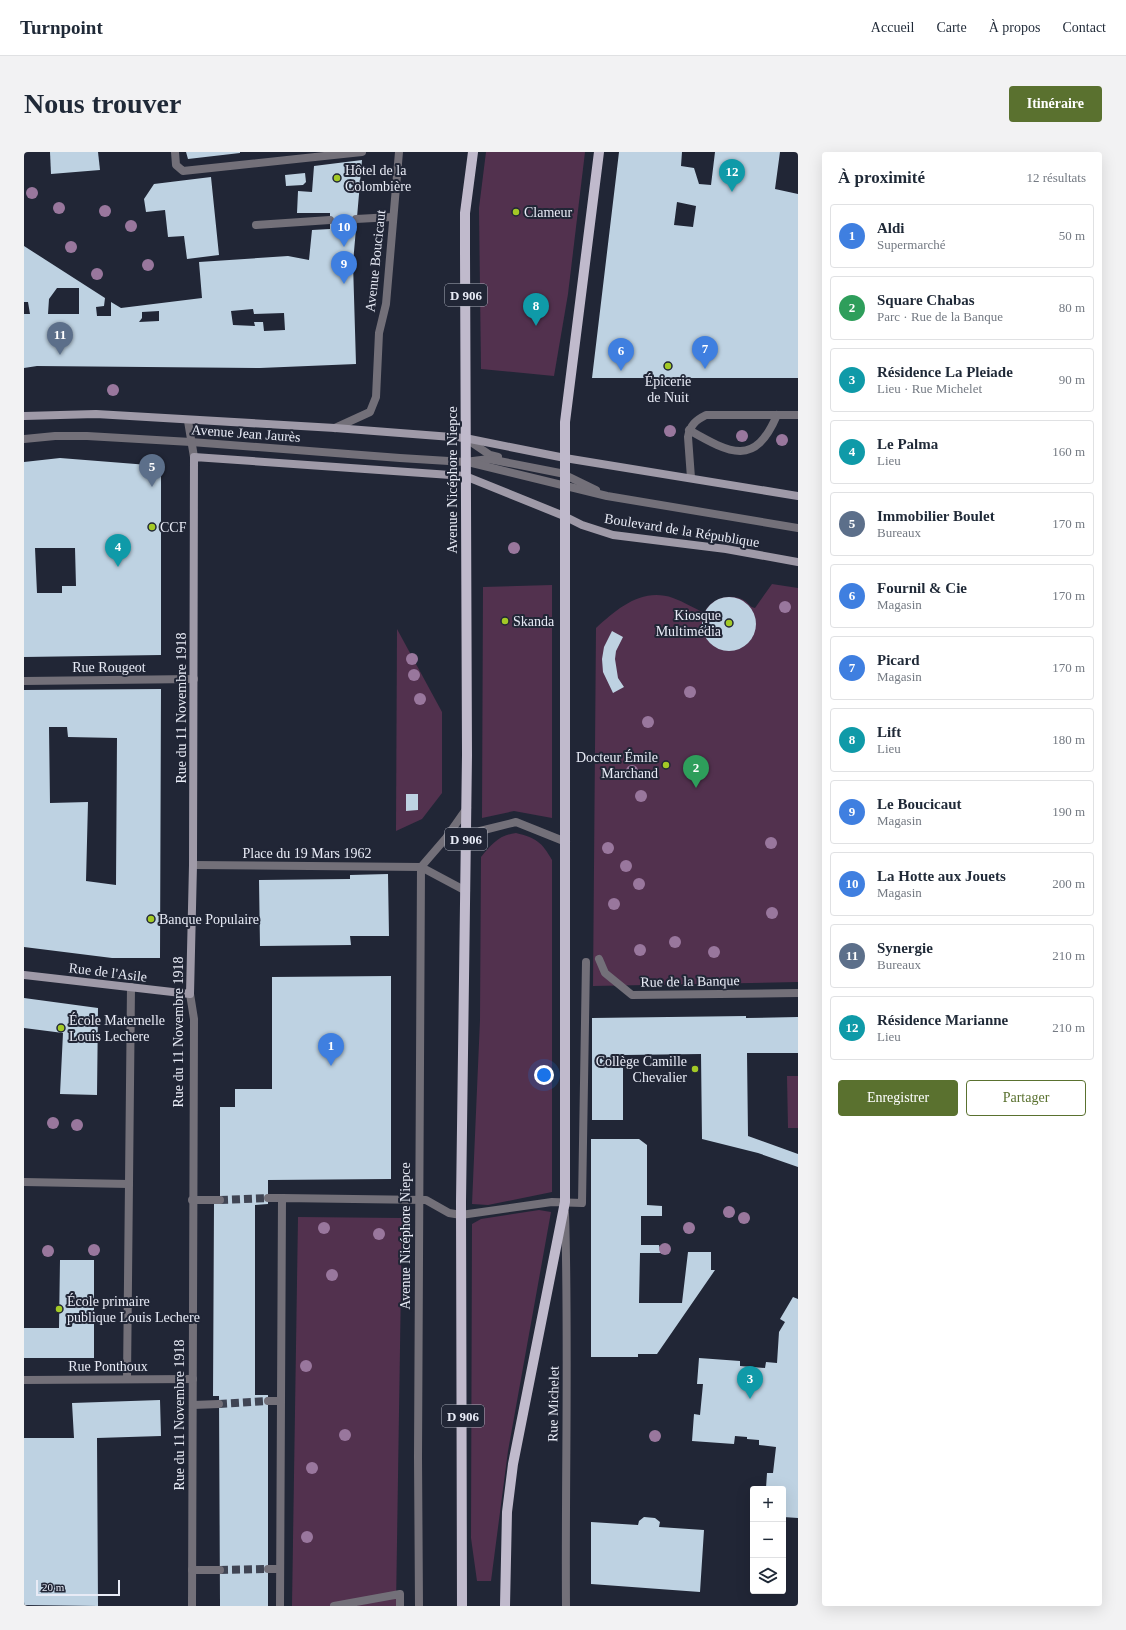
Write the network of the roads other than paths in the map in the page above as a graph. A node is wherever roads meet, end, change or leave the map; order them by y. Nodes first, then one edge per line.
1 (175, 152) edge
2 (362, 152) edge
3 (399, 152) edge
4 (473, 152) edge
5 (599, 152) edge
6 (392, 217) junction
7 (356, 219) dead end
8 (330, 220) dead end
9 (256, 225) dead end
10 (777, 415) junction
11 (798, 415) edge
12 (24, 416) edge
13 (188, 420) junction
14 (335, 428) junction
15 (691, 428) junction
16 (465, 438) junction
17 (24, 439) edge
18 (191, 442) junction
19 (194, 457) junction
20 (565, 458) junction
21 (465, 462) junction
22 (565, 474) junction
23 (465, 476) junction
24 (691, 478) junction
25 (564, 486) junction
26 (607, 496) junction
27 (798, 496) edge
28 (564, 516) junction
29 (798, 528) edge
30 (798, 562) edge
31 (194, 679) junction
32 (24, 681) edge
33 (467, 808) junction
34 (466, 838) junction
35 (566, 842) junction
36 (193, 865) junction
37 (421, 867) junction
38 (466, 891) junction
39 (600, 959) dead end
40 (586, 962) dead end
41 (24, 975) edge
42 (131, 987) junction
43 (798, 993) edge
44 (190, 994) junction
45 (24, 1182) edge
46 (129, 1184) junction
47 (268, 1198) tunnel mouth
48 (282, 1198) junction
49 (419, 1199) junction
50 (192, 1200) junction
51 (220, 1200) tunnel mouth
52 (565, 1202) junction
53 (461, 1215) junction
54 (127, 1379) junction
55 (193, 1379) junction
56 (24, 1380) edge
57 (268, 1401) tunnel mouth
58 (281, 1401) junction
59 (219, 1404) tunnel mouth
60 (193, 1405) junction
61 (268, 1569) tunnel mouth
62 (280, 1569) junction
63 (192, 1570) junction
64 (220, 1570) tunnel mouth
65 (192, 1606) edge
66 (280, 1606) edge
67 (334, 1606) edge
68 (400, 1606) edge
69 (419, 1606) edge
70 (462, 1606) edge
71 (505, 1606) edge
72 (566, 1606) edge

1 - 2 street
3 - 6 street, Avenue Boucicaut
4 - 16 main road, Avenue Nicéphore Niepce / D 906
5 - 20 main road
6 - 7 street
6 - 14 street, Avenue Boucicaut
8 - 9 street
10 - 11 street
10 - 15 street
10 - 15 street
12 - 13 street, Avenue Jean Jaurès
13 - 14 street, Avenue Jean Jaurès
13 - 18 street
14 - 16 street, Avenue Jean Jaurès
15 - 24 street
16 - 20 street, Avenue Jean Jaurès
16 - 21 main road, Avenue Nicéphore Niepce / D 906
16 - 22 street
17 - 18 street, Avenue Jean Jaurès
18 - 19 street
18 - 21 street, Avenue Jean Jaurès
19 - 23 street, Avenue Jean Jaurès
19 - 31 street, Rue du 11 Novembre 1918
20 - 22 main road
20 - 24 street
21 - 22 street
21 - 23 main road, Avenue Nicéphore Niepce / D 906
21 - 25 street, Boulevard de la République
22 - 25 main road
22 - 26 street, Boulevard de la République
23 - 28 street, Avenue Jean Jaurès
23 - 33 main road, Avenue Nicéphore Niepce / D 906
24 - 27 street
25 - 26 street, Boulevard de la République
25 - 28 main road
26 - 29 street, Boulevard de la République
28 - 30 street, Boulevard de la République
28 - 35 main road
31 - 32 street, Rue Rougeot
31 - 36 street, Rue du 11 Novembre 1918
33 - 34 main road, Avenue Nicéphore Niepce / D 906
33 - 37 street
34 - 35 street
34 - 38 main road, Avenue Nicéphore Niepce / D 906
35 - 52 main road
36 - 37 street, Place du 19 Mars 1962
36 - 44 street, Rue du 11 Novembre 1918
37 - 38 street
37 - 49 street, Avenue Nicéphore Niepce
38 - 53 main road, Avenue Nicéphore Niepce / D 906
39 - 43 street, Rue de la Banque
40 - 52 street
41 - 42 street, Rue de l'Asile
42 - 44 street, Rue de l'Asile
42 - 46 street
44 - 50 street, Rue du 11 Novembre 1918
45 - 46 street
46 - 54 street
47 - 48 street
48 - 49 street
48 - 58 street
49 - 53 street
49 - 69 street, Avenue Nicéphore Niepce
50 - 51 street
50 - 55 street, Rue du 11 Novembre 1918
52 - 53 street
52 - 71 main road
52 - 72 street, Rue Michelet
53 - 70 main road, Avenue Nicéphore Niepce / D 906
54 - 55 street, Rue Ponthoux
54 - 56 street, Rue Ponthoux
55 - 60 street, Rue du 11 Novembre 1918
57 - 58 street
58 - 62 street
59 - 60 street
60 - 63 street, Rue du 11 Novembre 1918
61 - 62 street
62 - 66 street
63 - 64 street
63 - 65 street, Rue du 11 Novembre 1918
67 - 68 street

